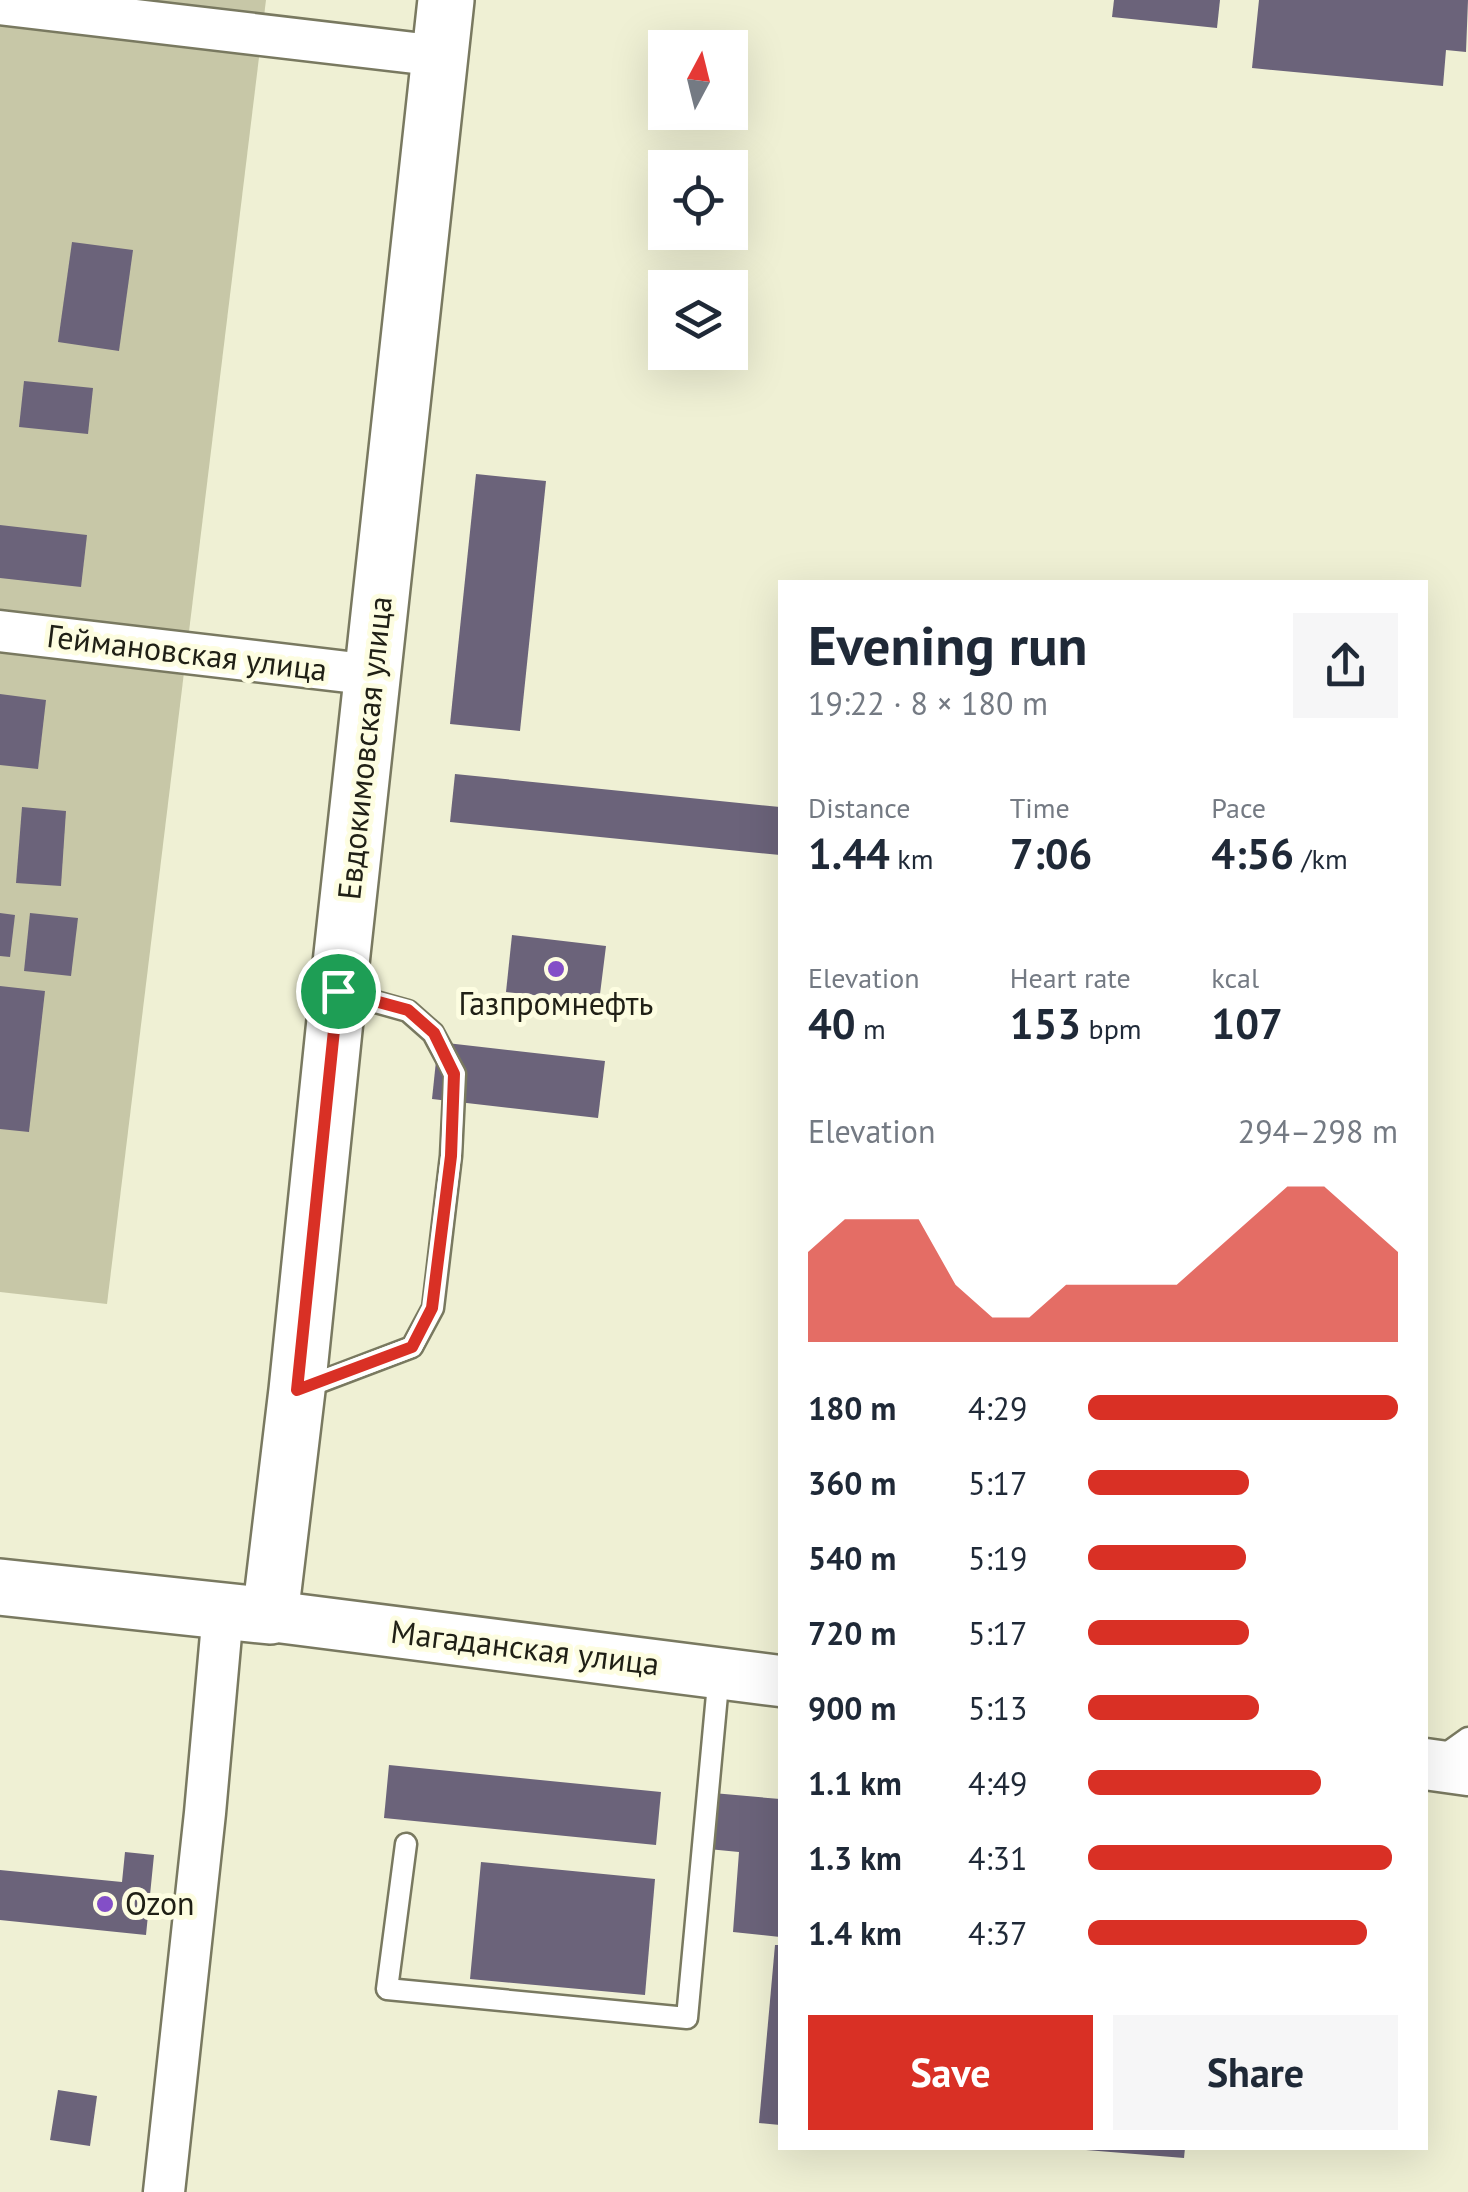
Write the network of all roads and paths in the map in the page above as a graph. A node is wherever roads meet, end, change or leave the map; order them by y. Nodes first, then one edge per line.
1 (446, 0) edge
2 (0, 4) edge
3 (440, 56) junction
4 (0, 632) edge
5 (373, 675) junction
6 (338, 991) junction
7 (297, 1390) junction
8 (0, 1587) edge
9 (246, 1614) junction
10 (719, 1673) junction
11 (778, 1681) edge
12 (406, 1844) dead end
13 (164, 2192) edge

1 - 3 main road, Евдокимовская улица
2 - 3 street
3 - 5 main road, Евдокимовская улица
4 - 5 street, Геймановская улица
5 - 6 main road, Евдокимовская улица
6 - 7 main road, Евдокимовская улица
6 - 7 lane
7 - 9 main road, Евдокимовская улица
8 - 9 main road
9 - 10 street, Магаданская улица
9 - 13 street
10 - 11 street, Магаданская улица
10 - 12 lane

